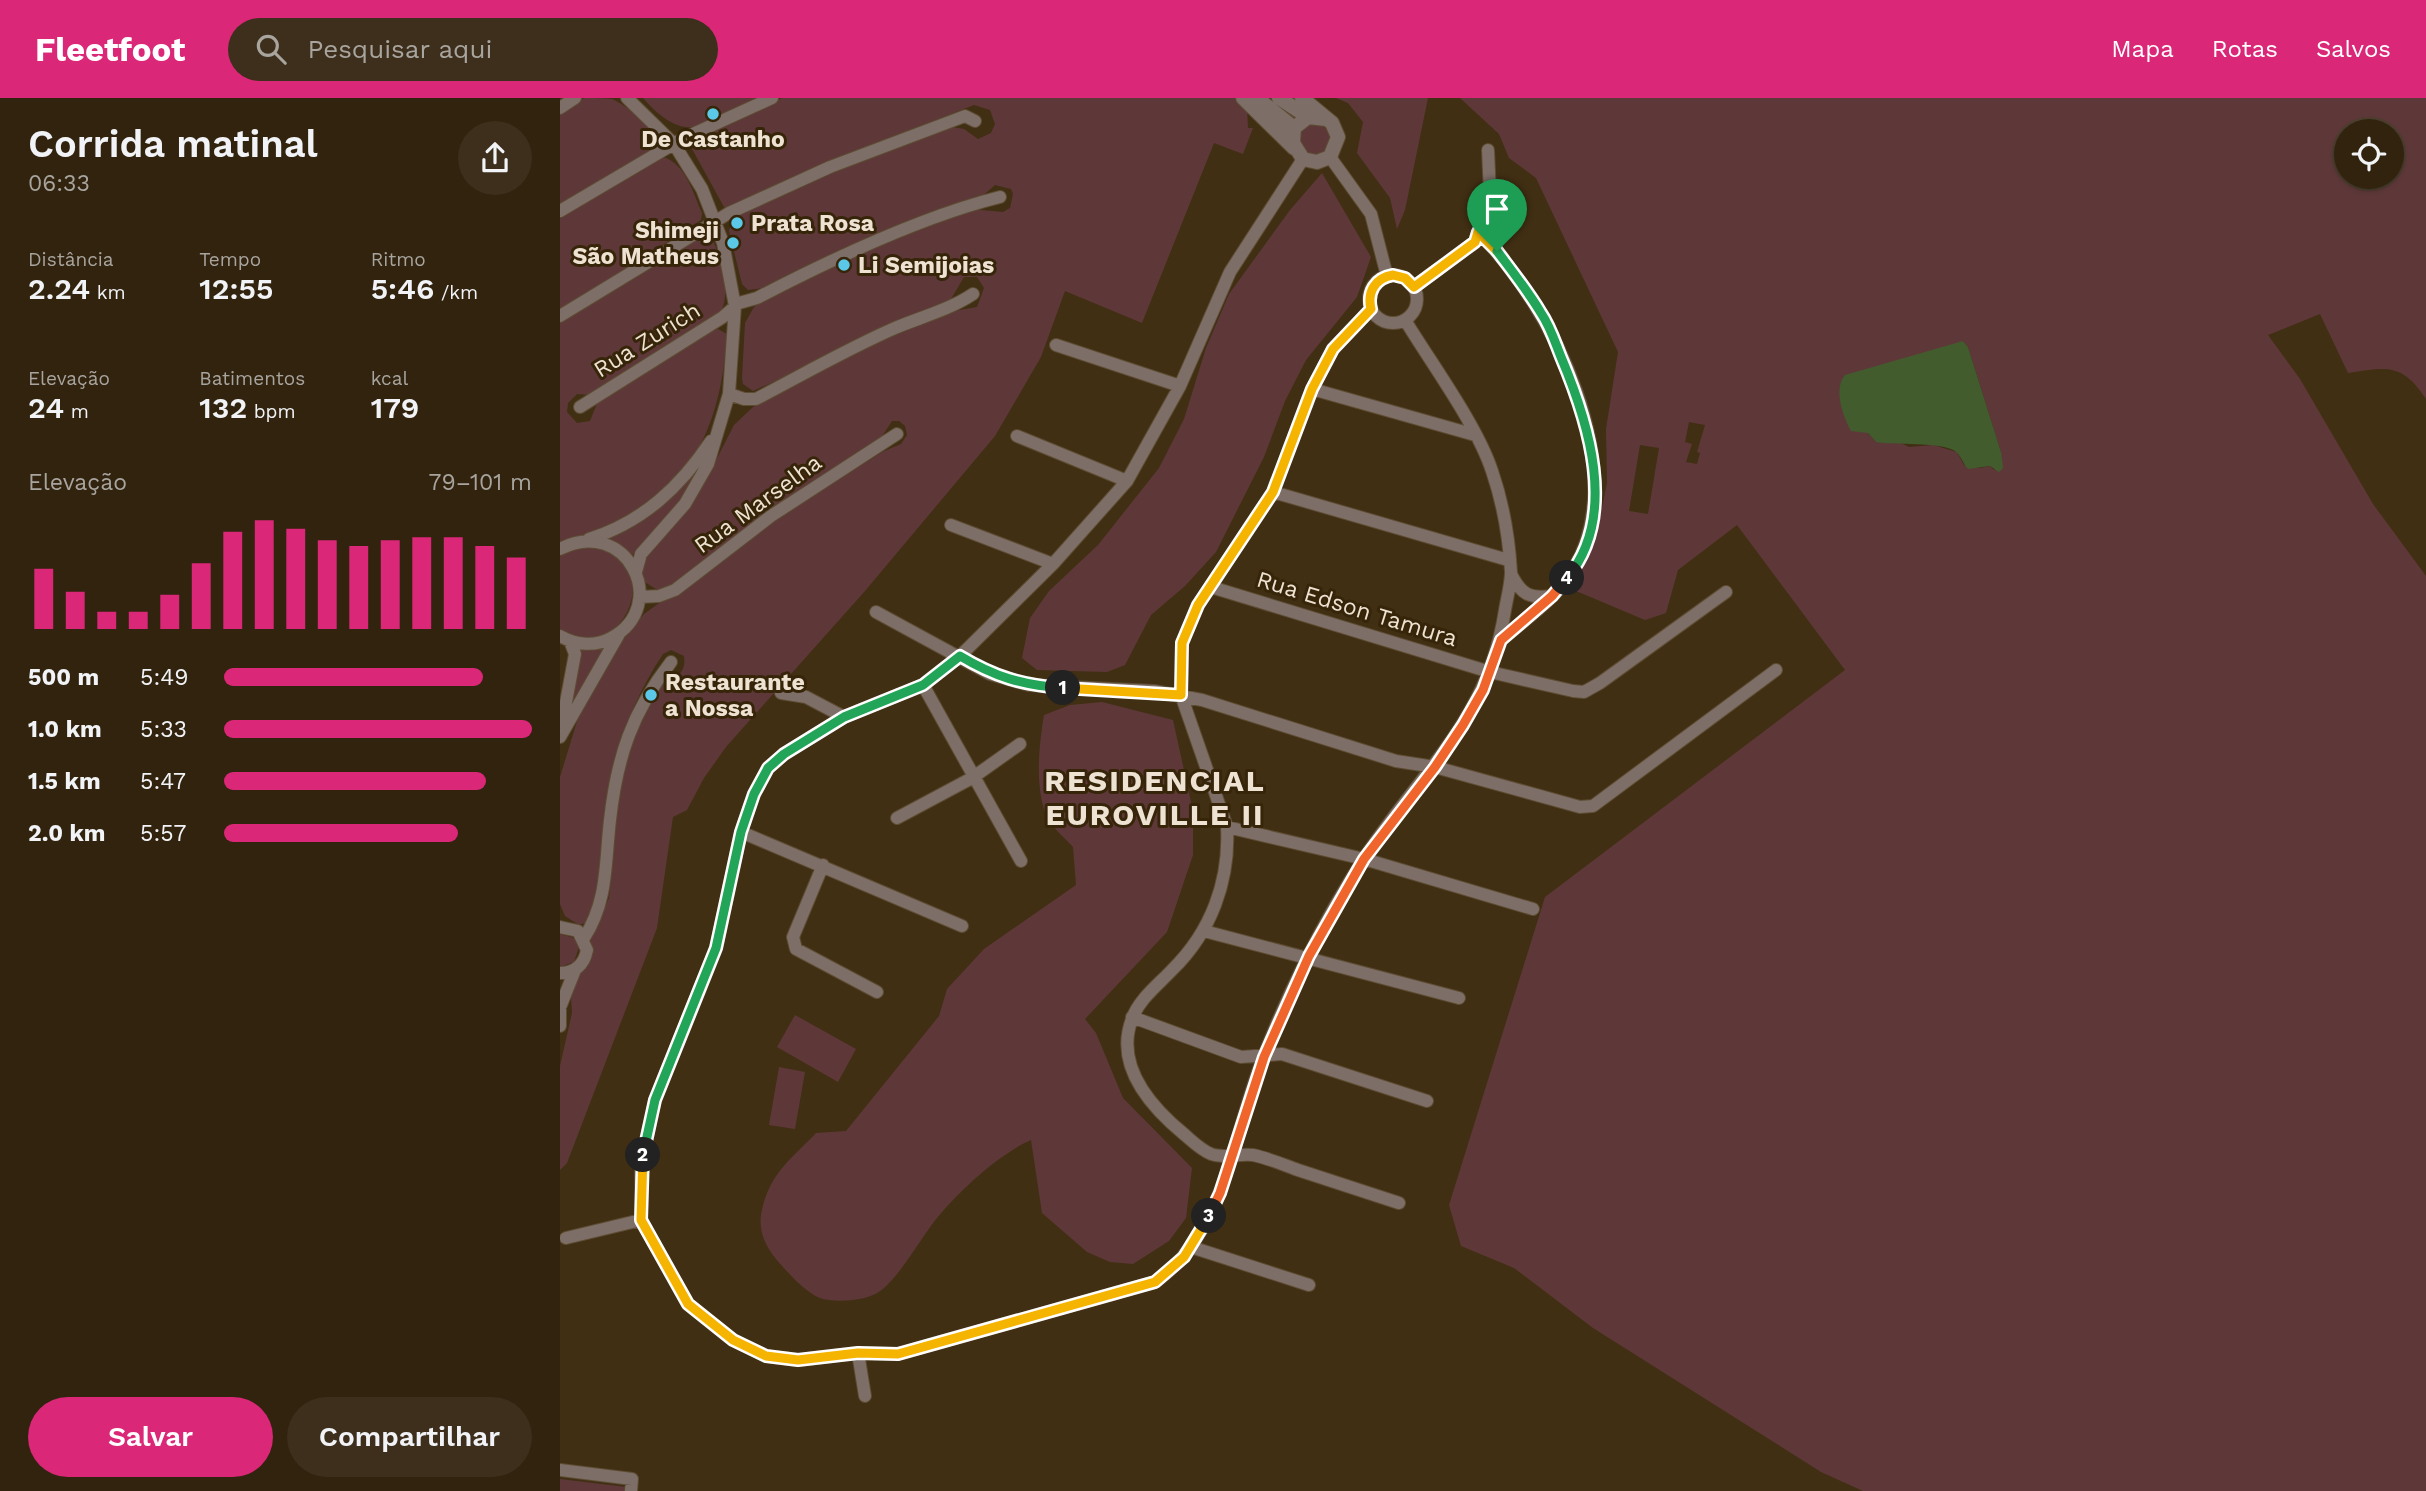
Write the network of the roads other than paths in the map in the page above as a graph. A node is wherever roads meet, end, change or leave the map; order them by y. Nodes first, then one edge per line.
1 (575, 98) edge
2 (627, 98) edge
3 (772, 98) edge
4 (1242, 98) edge
5 (1256, 98) edge
6 (1279, 98) edge
7 (1301, 98) edge
8 (560, 108) edge
9 (1326, 118) junction
10 (1301, 120) junction
11 (975, 121) dead end
12 (674, 144) junction
13 (1488, 150) dead end
14 (1299, 154) junction
15 (1329, 157) junction
16 (1000, 197) dead end
17 (560, 211) edge
18 (715, 222) junction
19 (1478, 232) junction
20 (1387, 276) junction
21 (1414, 287) junction
22 (973, 293) dead end
23 (734, 306) junction
24 (1371, 309) junction
25 (560, 316) edge
26 (1405, 320) junction
27 (1056, 345) dead end
28 (1180, 386) junction
29 (1312, 389) junction
30 (729, 394) junction
31 (580, 407) dead end
32 (719, 429) junction
33 (897, 434) dead end
34 (1475, 435) junction
35 (1017, 436) dead end
36 (1127, 481) junction
37 (1273, 492) junction
38 (951, 525) dead end
39 (584, 541) junction
40 (560, 549) edge
41 (1053, 564) junction
42 (1510, 567) junction
43 (636, 572) junction
44 (1212, 587) junction
45 (1726, 592) dead end
46 (1552, 596) junction
47 (640, 597) junction
48 (876, 612) dead end
49 (619, 634) junction
50 (565, 639) edge
51 (1501, 640) junction
52 (960, 656) junction
53 (671, 662) dead end
54 (573, 666) junction
55 (1776, 670) dead end
56 (1490, 671) junction
57 (560, 680) edge
58 (923, 685) junction
59 (781, 693) dead end
60 (1181, 695) junction
61 (844, 717) junction
62 (560, 727) edge
63 (560, 736) edge
64 (1020, 744) dead end
65 (1435, 767) junction
66 (972, 778) junction
67 (897, 818) dead end
68 (1227, 827) junction
69 (741, 832) junction
70 (1364, 859) junction
71 (1021, 861) dead end
72 (823, 865) junction
73 (1533, 909) dead end
74 (560, 914) edge
75 (962, 926) dead end
76 (565, 927) edge
77 (1204, 931) junction
78 (584, 938) junction
79 (1309, 956) junction
80 (575, 970) junction
81 (560, 973) edge
82 (877, 992) dead end
83 (1459, 998) dead end
84 (561, 1003) edge
85 (1132, 1017) junction
86 (560, 1026) edge
87 (1264, 1057) junction
88 (1427, 1101) dead end
89 (1230, 1156) junction
90 (1399, 1203) dead end
91 (641, 1220) junction
92 (566, 1238) dead end
93 (1191, 1247) junction
94 (1309, 1285) dead end
95 (858, 1353) junction
96 (865, 1396) dead end
97 (560, 1471) edge
98 (631, 1485) edge

1 - 8 street
2 - 12 street
3 - 12 street
4 - 14 street
5 - 10 street
6 - 10 street
7 - 9 street
7 - 10 street
9 - 10 street
9 - 15 street
10 - 14 street
11 - 18 street
12 - 17 street
12 - 18 street
13 - 19 street
14 - 15 street
14 - 28 street
15 - 20 street
16 - 23 street, Rua Zurich
18 - 23 street
18 - 25 street
19 - 21 street
19 - 46 street
20 - 21 street
20 - 24 street
21 - 26 street
22 - 30 street
23 - 30 street
23 - 31 street, Rua Zurich
24 - 26 street
24 - 29 street
26 - 34 street
27 - 28 street
28 - 36 street
29 - 34 street
29 - 37 street
30 - 32 street
32 - 39 street
32 - 43 street
33 - 47 street, Rua Marselha
34 - 42 street
35 - 36 street
36 - 41 street
37 - 42 street
37 - 44 street
38 - 41 street
39 - 40 street
39 - 43 street
41 - 52 street
42 - 46 street
42 - 51 street
43 - 47 street
44 - 56 street, Rua Edson Tamura
44 - 60 street
45 - 56 street, Rua Edson Tamura
46 - 51 street
47 - 49 street
48 - 52 street
49 - 50 street
49 - 63 street
50 - 54 street
51 - 56 street
52 - 58 street
52 - 60 street
53 - 78 street
54 - 57 street
54 - 62 street
55 - 65 street
56 - 65 street
58 - 61 street
58 - 66 street
59 - 61 street
60 - 65 street
60 - 68 street
61 - 69 street
62 - 63 street
64 - 66 street
65 - 70 street
66 - 67 street
66 - 71 street
68 - 70 street
68 - 77 street
69 - 72 street
69 - 91 street
70 - 73 street
70 - 79 street
72 - 75 street
72 - 82 street
74 - 76 street
76 - 78 street
77 - 79 street
77 - 85 street
78 - 80 street
79 - 83 street
79 - 87 street
80 - 81 street
80 - 84 street
84 - 86 street
85 - 87 street
85 - 89 street
87 - 88 street
87 - 89 street
89 - 90 street
89 - 93 street
91 - 92 street
91 - 95 street
93 - 94 street
93 - 95 street
95 - 96 street
97 - 98 street

